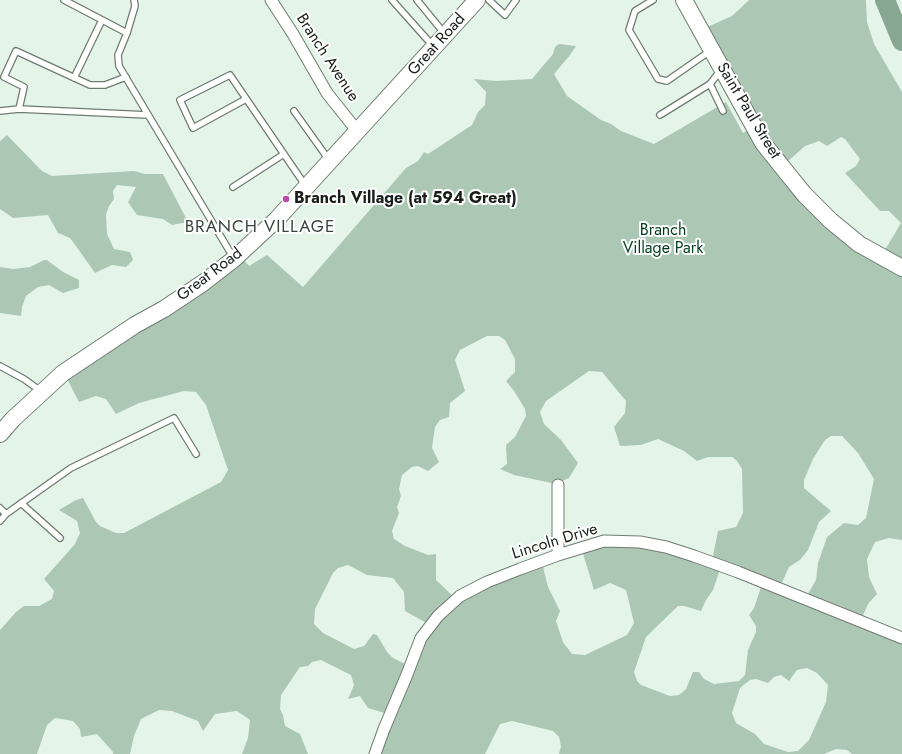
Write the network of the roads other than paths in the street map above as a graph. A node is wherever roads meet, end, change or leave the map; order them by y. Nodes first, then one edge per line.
1 (64, 0) edge
2 (134, 0) edge
3 (271, 0) edge
4 (392, 0) edge
5 (417, 0) edge
6 (477, 0) edge
7 (489, 0) edge
8 (516, 0) edge
9 (653, 0) edge
10 (687, 1) edge
11 (102, 20) junction
12 (127, 33) junction
13 (446, 35) junction
14 (434, 47) junction
15 (711, 50) junction
16 (722, 69) junction
17 (126, 77) junction
18 (74, 78) junction
19 (710, 84) junction
20 (246, 98) junction
21 (19, 109) junction
22 (0, 111) edge
23 (294, 111) dead end
24 (723, 111) dead end
25 (148, 115) junction
26 (660, 115) dead end
27 (358, 132) junction
28 (284, 154) junction
29 (330, 162) junction
30 (233, 187) dead end
31 (307, 187) junction
32 (234, 259) junction
33 (902, 268) edge
34 (0, 366) edge
35 (42, 392) junction
36 (0, 434) edge
37 (196, 454) dead end
38 (558, 486) dead end
39 (21, 504) junction
40 (0, 508) edge
41 (6, 514) junction
42 (0, 521) edge
43 (60, 538) dead end
44 (558, 555) junction
45 (902, 638) edge
46 (375, 754) edge

1 - 11 lane
2 - 12 lane
3 - 27 street, Branch Avenue
4 - 14 lane
5 - 13 lane
6 - 13 main road, Great Road
7 - 8 lane
9 - 15 lane
10 - 15 main road, Saint Paul Street
11 - 12 lane
11 - 18 lane
12 - 17 lane
13 - 14 main road, Great Road
14 - 27 main road, Great Road
15 - 16 main road, Saint Paul Street
16 - 19 lane
16 - 33 main road, Saint Paul Street
17 - 18 lane
17 - 25 lane
18 - 21 lane
19 - 24 lane
19 - 26 lane
20 - 20 lane
20 - 28 lane
21 - 22 lane
21 - 25 lane
23 - 29 lane
25 - 32 lane
27 - 29 main road, Great Road
28 - 30 lane
28 - 31 lane
29 - 31 main road, Great Road
31 - 32 main road, Great Road
32 - 35 main road, Great Road
34 - 35 lane
35 - 36 main road, Great Road
37 - 39 lane
38 - 44 street
39 - 41 lane
39 - 43 lane
40 - 41 lane
41 - 42 lane
44 - 45 street, Lincoln Drive
44 - 46 street, Lincoln Drive

